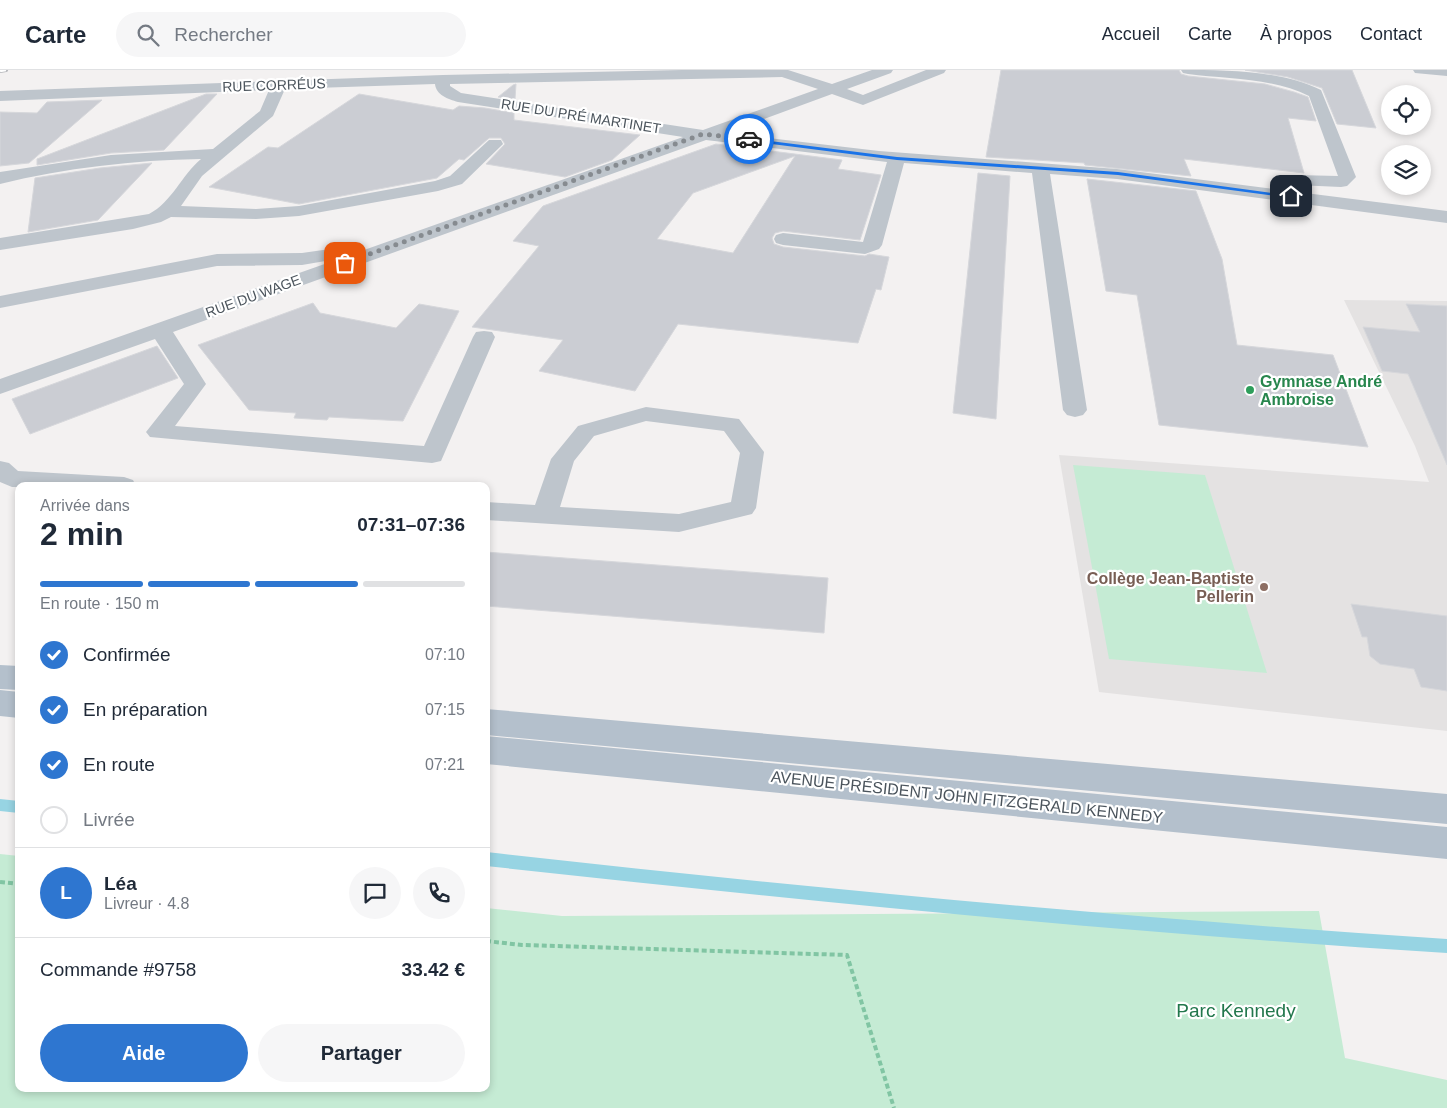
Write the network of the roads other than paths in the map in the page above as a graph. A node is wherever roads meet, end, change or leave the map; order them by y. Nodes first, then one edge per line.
1 (854, 70) edge
2 (886, 70) edge
3 (939, 70) edge
4 (1188, 70) edge
5 (1420, 70) edge
6 (1447, 72) edge
7 (443, 79) junction
8 (817, 83) junction
9 (278, 85) junction
10 (833, 89) junction
11 (0, 96) edge
12 (678, 132) junction
13 (703, 134) junction
14 (495, 144) dead end
15 (217, 154) junction
16 (897, 158) junction
17 (1040, 168) junction
18 (1277, 177) dead end
19 (0, 179) edge
20 (168, 211) junction
21 (1447, 216) edge
22 (784, 238) dead end
23 (0, 244) edge
24 (341, 252) junction
25 (0, 302) edge
26 (176, 310) junction
27 (160, 329) junction
28 (484, 337) dead end
29 (0, 371) edge
30 (0, 378) edge
31 (0, 387) edge
32 (1075, 410) dead end
33 (0, 469) edge
34 (60, 482) edge
35 (490, 511) edge
36 (544, 514) junction
37 (0, 676) edge
38 (15, 678) edge
39 (0, 703) edge
40 (15, 705) edge
41 (490, 722) edge
42 (490, 750) edge
43 (1447, 809) edge
44 (1447, 844) edge

1 - 8 street
2 - 10 street
3 - 10 street, RUE CORRÉUS
4 - 18 street
5 - 6 street
7 - 8 street, RUE CORRÉUS
7 - 9 street, RUE CORRÉUS
7 - 12 street, RUE DU PRÉ MARTINET
8 - 10 street, RUE CORRÉUS
8 - 12 street
9 - 11 street, RUE CORRÉUS
9 - 15 street
10 - 13 street
12 - 13 street, RUE DU PRÉ MARTINET
12 - 24 street, RUE DU WAGE
13 - 16 street, RUE DU PRÉ MARTINET
13 - 27 street, RUE DU WAGE
14 - 20 street
15 - 19 street
15 - 20 street
16 - 17 street, RUE DU PRÉ MARTINET
16 - 22 street
17 - 21 street, RUE DU PRÉ MARTINET
17 - 32 street
20 - 23 street
24 - 25 street
24 - 26 street, RUE DU WAGE
26 - 29 street, RUE DU WAGE
26 - 30 street
27 - 28 street
27 - 31 street, RUE DU WAGE
33 - 34 street
35 - 36 street
36 - 36 street
37 - 38 main road
39 - 40 main road
41 - 43 main road, AVENUE PRÉSIDENT JOHN FITZGERALD KENNEDY
42 - 44 main road, AVENUE PRÉSIDENT JOHN FITZGERALD KENNEDY

